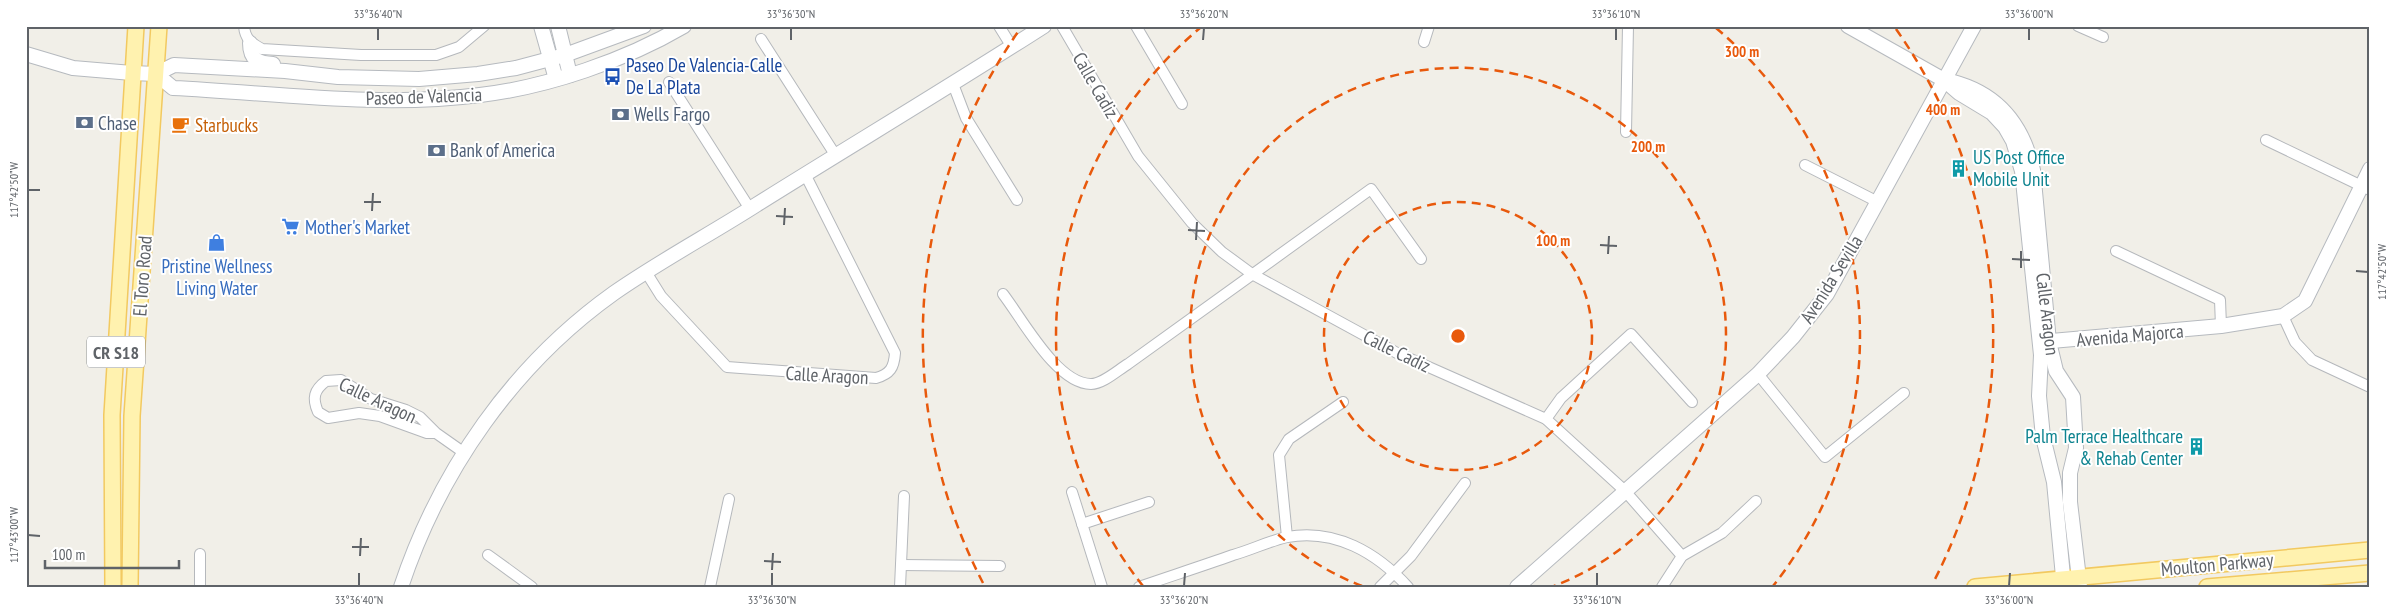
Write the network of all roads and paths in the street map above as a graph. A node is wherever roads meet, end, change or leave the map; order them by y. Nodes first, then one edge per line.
1 (136, 26) edge
2 (159, 26) edge
3 (484, 26) edge
4 (541, 26) edge
5 (558, 26) edge
6 (644, 26) edge
7 (684, 26) edge
8 (999, 26) edge
9 (1044, 26) edge
10 (1062, 26) edge
11 (1136, 26) edge
12 (1429, 26) edge
13 (1628, 26) edge
14 (1848, 26) edge
15 (1974, 26) edge
16 (2078, 26) edge
17 (247, 35) edge
18 (2103, 37) dead end
19 (762, 39) dead end
20 (1424, 42) dead end
21 (1012, 47) junction
22 (26, 54) edge
23 (565, 55) junction
24 (551, 60) junction
25 (233, 69) junction
26 (132, 73) junction
27 (302, 73) junction
28 (156, 74) junction
29 (570, 75) junction
30 (556, 79) junction
31 (1944, 80) junction
32 (669, 82) dead end
33 (952, 84) junction
34 (1182, 104) dead end
35 (1626, 132) dead end
36 (2266, 140) dead end
37 (836, 156) junction
38 (1805, 165) dead end
39 (2370, 168) edge
40 (806, 174) junction
41 (2366, 188) edge
42 (1017, 200) dead end
43 (1878, 202) junction
44 (750, 209) junction
45 (2116, 251) dead end
46 (1421, 259) dead end
47 (646, 272) junction
48 (1252, 274) junction
49 (1004, 294) dead end
50 (2283, 316) junction
51 (2220, 326) junction
52 (2044, 342) junction
53 (1758, 374) junction
54 (2370, 386) edge
55 (1904, 393) dead end
56 (1342, 402) dead end
57 (1692, 402) dead end
58 (1546, 419) junction
59 (436, 433) junction
60 (463, 452) junction
61 (1465, 484) dead end
62 (1625, 491) junction
63 (1072, 492) dead end
64 (904, 496) dead end
65 (729, 498) dead end
66 (1756, 501) dead end
67 (1149, 502) dead end
68 (1082, 524) junction
69 (1287, 537) junction
70 (2370, 550) edge
71 (200, 554) dead end
72 (488, 555) dead end
73 (1682, 556) junction
74 (900, 565) junction
75 (1000, 566) dead end
76 (1394, 572) junction
77 (2370, 573) edge
78 (2071, 582) edge
79 (113, 587) edge
80 (130, 587) edge
81 (200, 587) edge
82 (401, 587) edge
83 (532, 587) edge
84 (710, 587) edge
85 (900, 587) edge
86 (1102, 587) edge
87 (1139, 587) edge
88 (1380, 587) edge
89 (1408, 587) edge
90 (1517, 587) edge
91 (1662, 587) edge
92 (1975, 587) edge
93 (2206, 587) edge

1 - 26 main road, El Toro Road / CR S18
2 - 28 main road, El Toro Road / CR S18
3 - 17 street
4 - 24 street
5 - 23 street
6 - 23 street, Paseo de Valencia
7 - 29 street, Paseo de Valencia
8 - 21 street
9 - 21 street
10 - 48 street, Calle Cadiz
11 - 34 street
12 - 20 street
13 - 35 street
14 - 31 street, Calle Aragon
15 - 31 street, Avenida Sevilla
16 - 18 street
17 - 25 street
17 - 27 street
19 - 37 street
21 - 33 street
22 - 26 street, Paseo de Valencia
23 - 24 street, Paseo de Valencia
23 - 29 street
24 - 27 street, Paseo de Valencia
24 - 30 street
25 - 27 street, Paseo de Valencia
25 - 28 street, Paseo de Valencia
26 - 28 street, Paseo de Valencia
26 - 79 main road, El Toro Road / CR S18
28 - 30 street, Paseo de Valencia
28 - 80 main road, El Toro Road / CR S18
29 - 30 street, Paseo de Valencia
31 - 43 street, Avenida Sevilla
31 - 52 street, Calle Aragon
32 - 44 street
33 - 37 street
33 - 42 street
36 - 41 street
37 - 40 street
38 - 43 street
39 - 41 street, Avenida Majorca
40 - 44 street
40 - 47 street, Calle Aragon
41 - 50 street, Avenida Majorca
43 - 53 street, Avenida Sevilla
44 - 47 street
45 - 51 street
46 - 48 street
47 - 60 street
48 - 49 street
48 - 58 street, Calle Cadiz
50 - 51 street, Avenida Majorca
50 - 54 street
51 - 52 street, Avenida Majorca
52 - 78 street, Calle Aragon
52 - 78 street, Calle Aragon
53 - 55 street
53 - 62 street, Avenida Sevilla
56 - 69 street
57 - 58 street
58 - 62 street, Calle Cadiz
59 - 59 street, Calle Aragon
59 - 60 street, Calle Aragon
60 - 82 street
61 - 76 street
62 - 73 street
62 - 90 street, Avenida Sevilla
63 - 68 street
64 - 74 street
65 - 84 street
66 - 73 street
67 - 68 street
68 - 86 street
69 - 76 street
69 - 87 street
70 - 78 main road, Moulton Parkway
71 - 81 street
72 - 83 street
73 - 91 street
74 - 75 street
74 - 85 street
76 - 88 street
76 - 89 street
77 - 93 main road, Moulton Parkway
78 - 92 main road, Moulton Parkway

